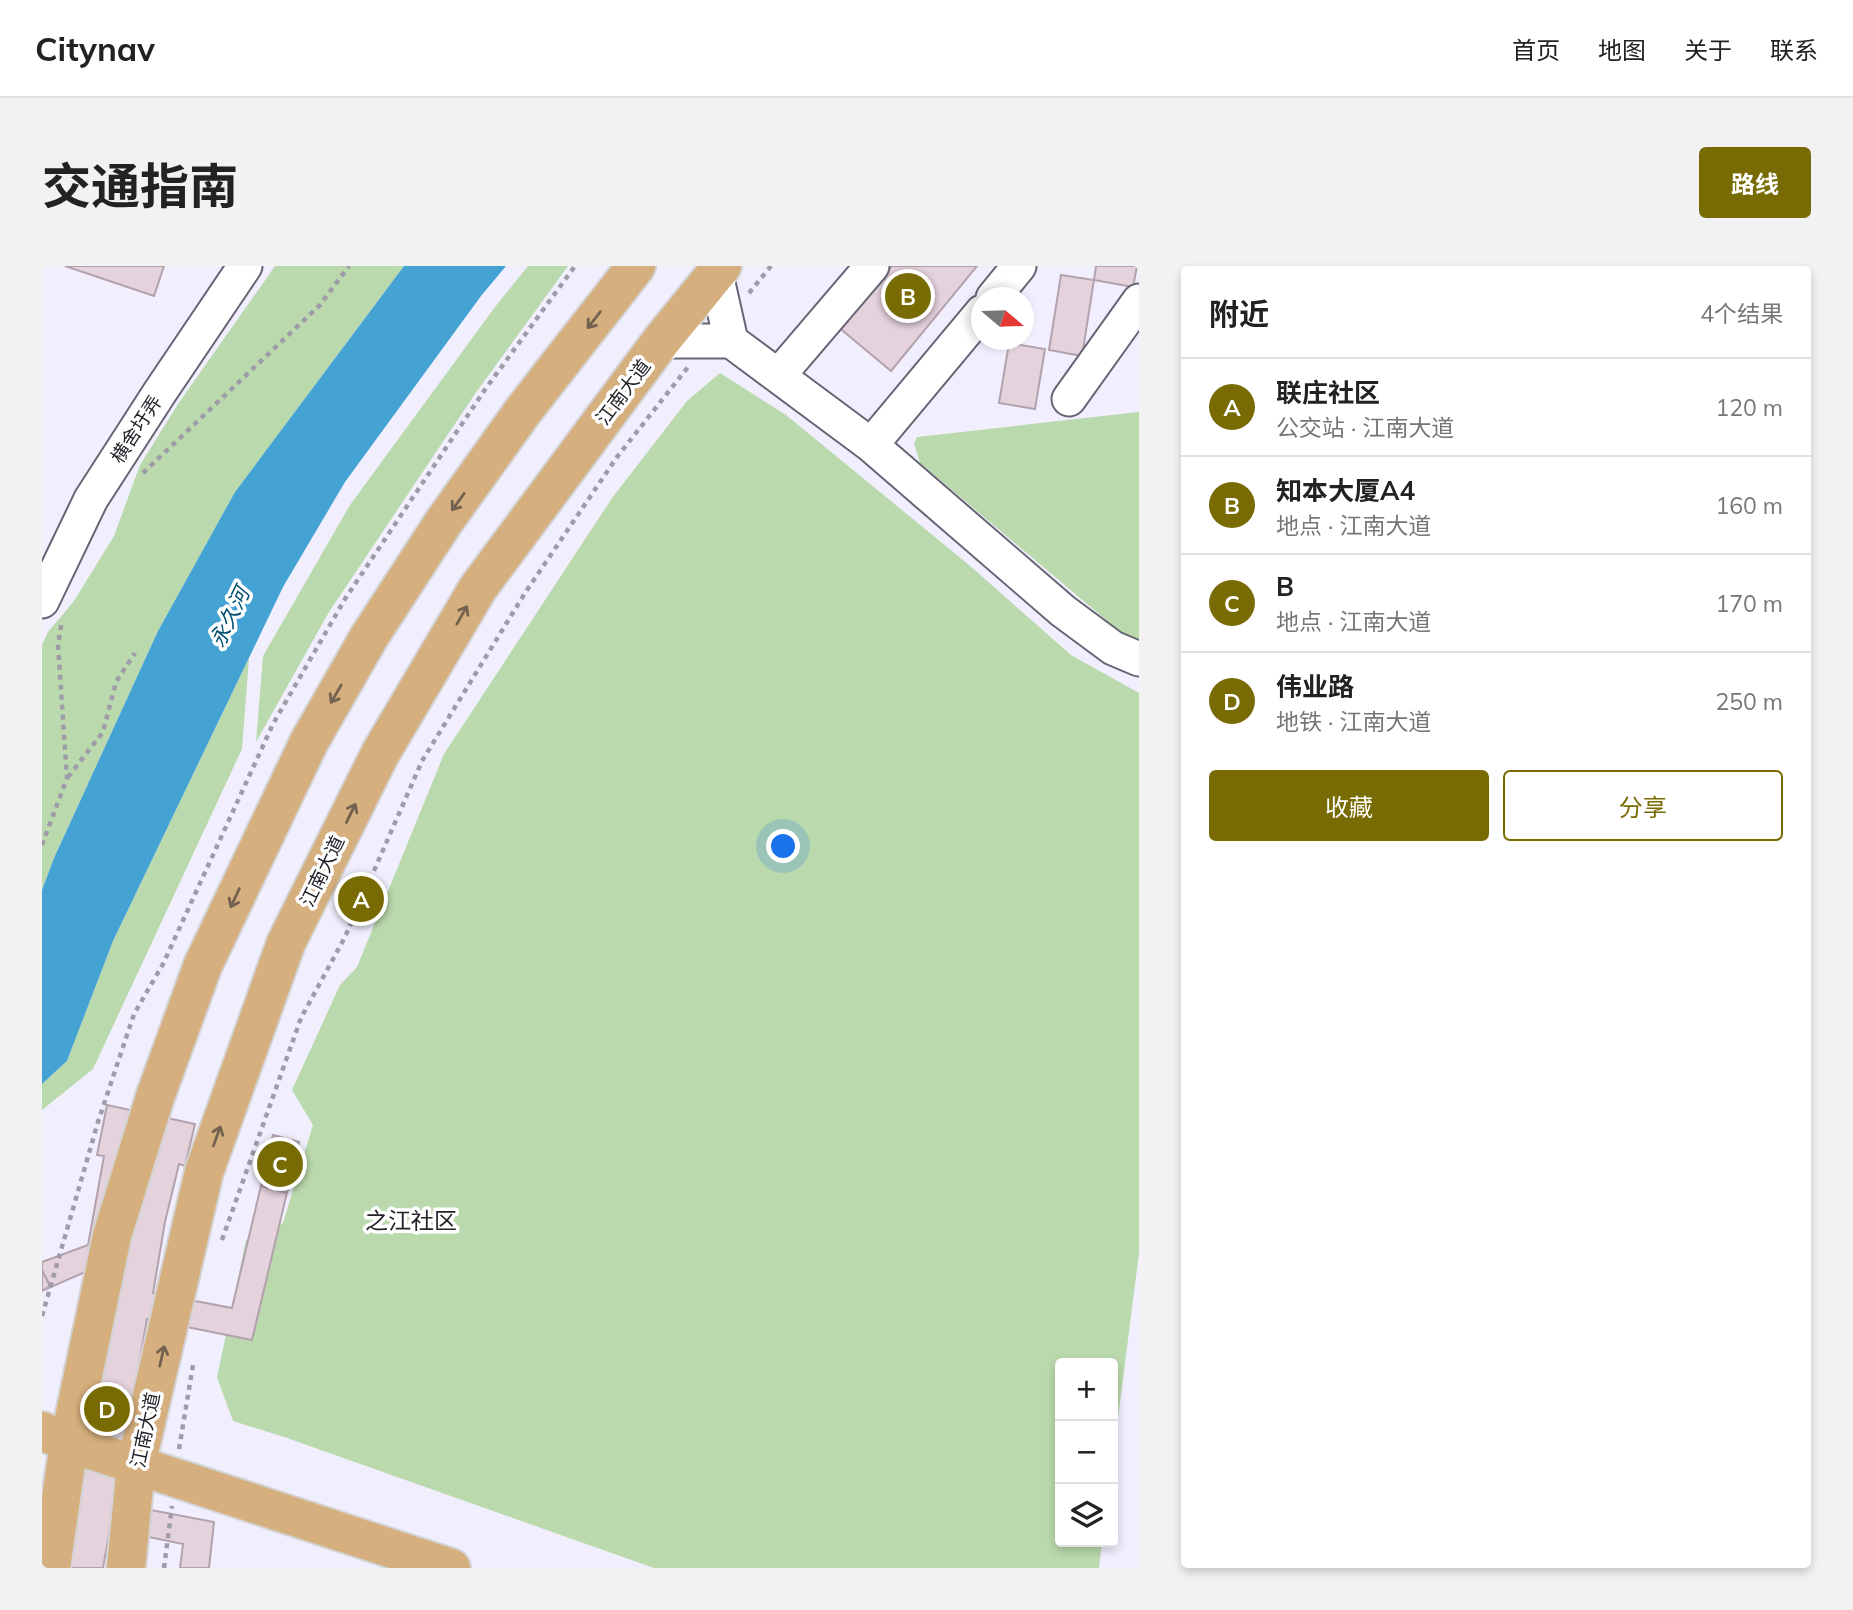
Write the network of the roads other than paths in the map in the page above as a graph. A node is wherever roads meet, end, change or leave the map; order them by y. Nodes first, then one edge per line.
1 (245, 266) edge
2 (636, 266) edge
3 (872, 266) edge
4 (1019, 266) edge
5 (719, 270) edge
6 (1002, 287) edge
7 (1139, 301) edge
8 (971, 325) edge
9 (722, 334) junction
10 (661, 341) junction
11 (778, 376) junction
12 (1069, 399) dead end
13 (871, 445) junction
14 (53, 606) edge
15 (1139, 659) edge
16 (55, 1437) edge
17 (136, 1465) junction
18 (51, 1568) edge
19 (126, 1568) edge
20 (451, 1568) edge

1 - 14 street, 横舍圩弄
2 -> 16 main road
3 - 11 street
4 - 6 street
5 - 9 street
5 - 10 main road, 江南大道
7 - 12 street
8 - 13 street
9 - 10 street
9 - 11 street
17 -> 10 main road, 江南大道
11 - 13 street
13 - 15 street
16 - 17 main road
16 - 18 main road
17 - 19 main road, 江南大道
17 - 20 main road

